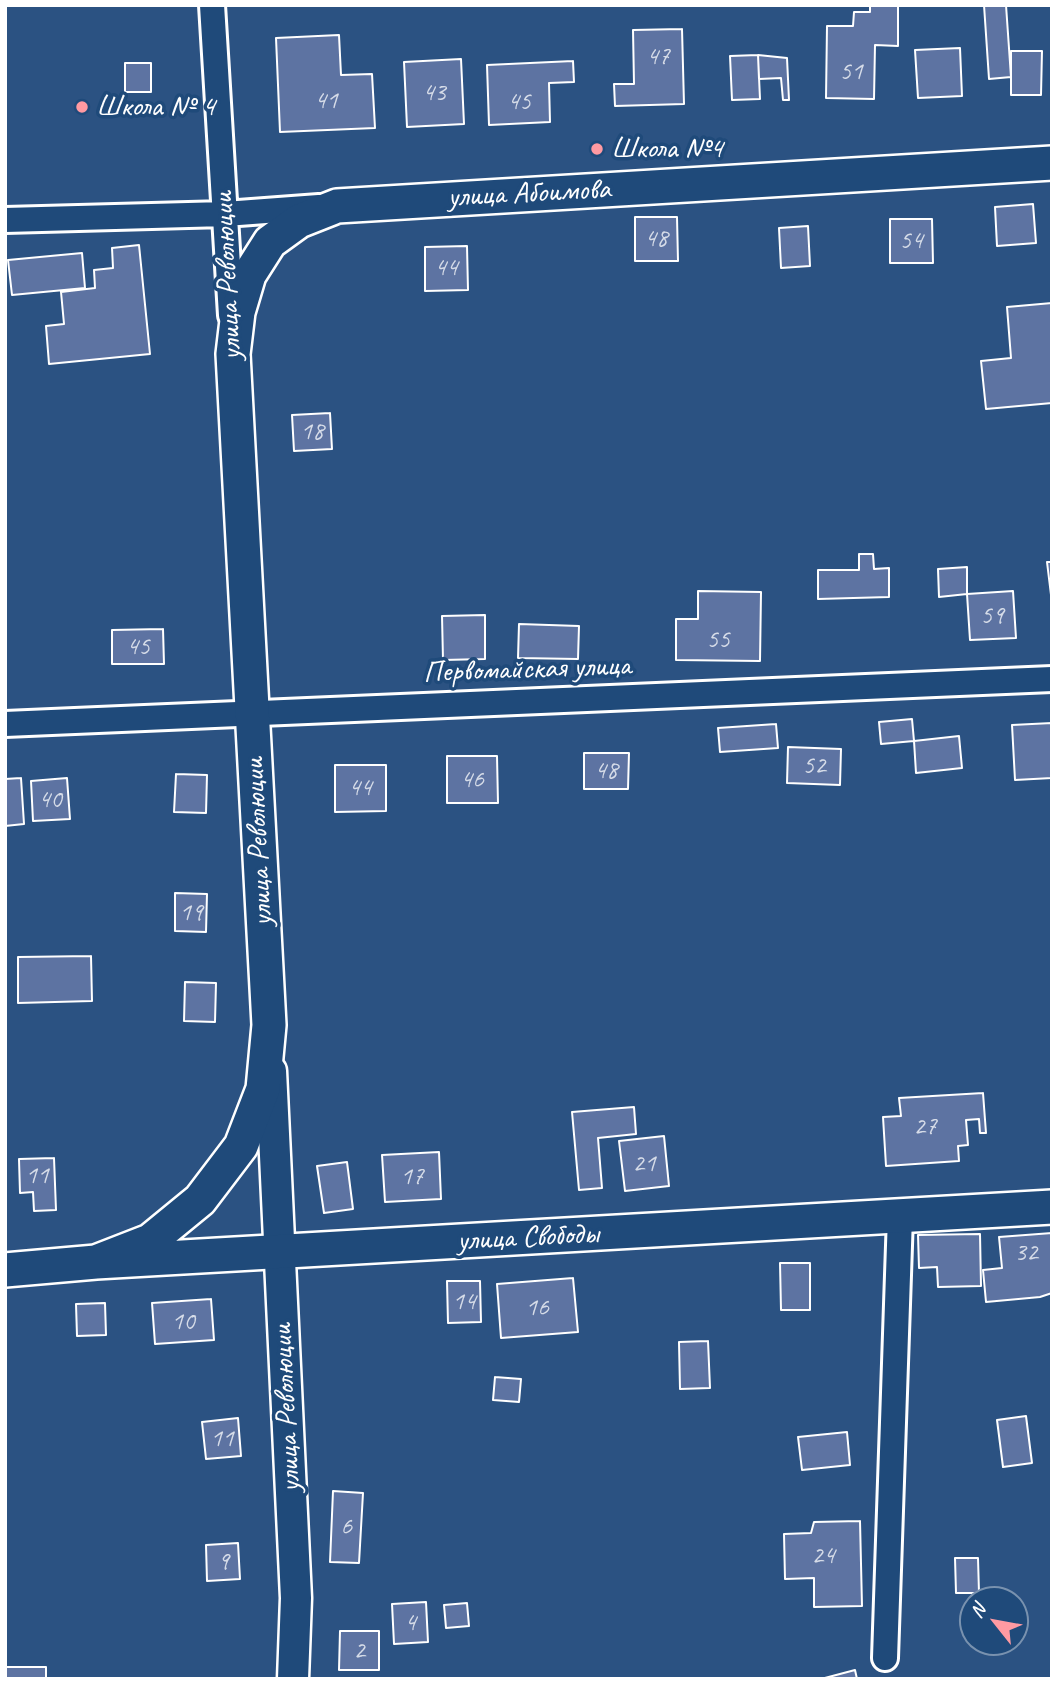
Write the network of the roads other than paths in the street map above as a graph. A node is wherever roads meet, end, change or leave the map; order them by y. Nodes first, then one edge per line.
1 (212, 5) edge
2 (1052, 163) edge
3 (337, 206) junction
4 (225, 214) junction
5 (5, 220) edge
6 (233, 354) junction
7 (1052, 679) edge
8 (252, 713) junction
9 (5, 724) edge
10 (268, 1025) junction
11 (1052, 1207) edge
12 (900, 1216) junction
13 (280, 1252) junction
14 (96, 1262) junction
15 (5, 1270) edge
16 (885, 1658) dead end
17 (293, 1679) edge

1 - 4 street, улица Революции
2 - 3 main road, улица Абоимова
3 - 4 street, улица Абоимова
3 - 6 main road
4 - 5 street, улица Абоимова
4 - 6 street, улица Революции
6 - 8 main road, улица Революции
7 - 8 street, Первомайская улица
8 - 9 street, Первомайская улица
8 - 10 main road, улица Революции
10 - 13 street, улица Революции
10 - 14 main road
11 - 12 main road, улица Свободы
12 - 13 main road, улица Свободы
12 - 16 street
13 - 14 main road, улица Свободы
13 - 17 street, улица Революции
14 - 15 main road, улица Свободы

